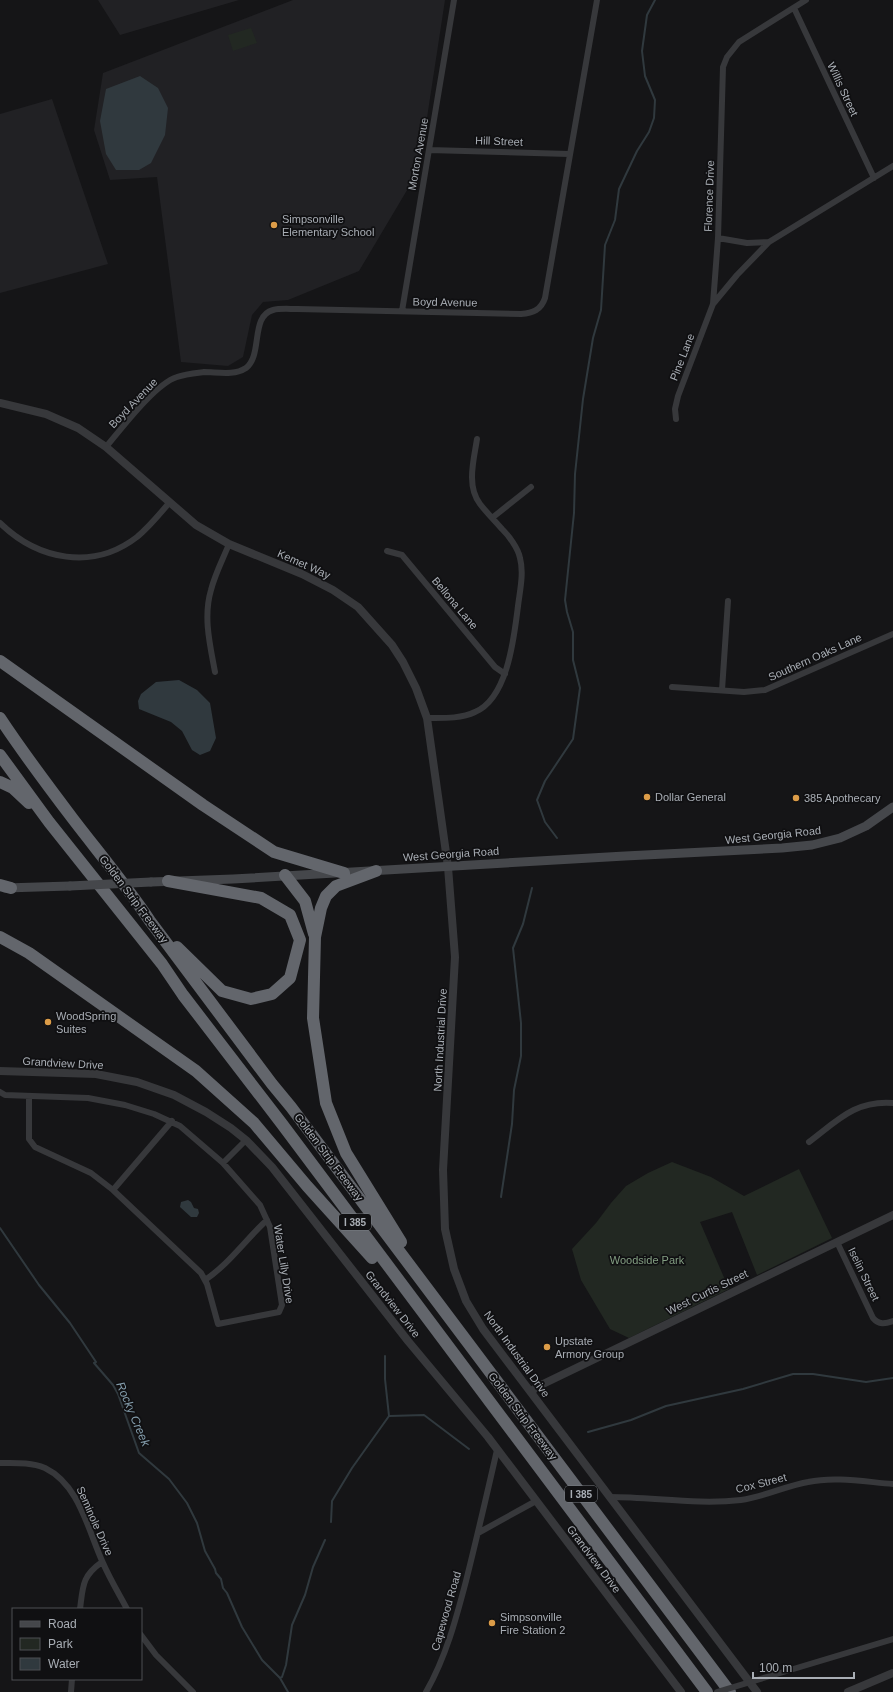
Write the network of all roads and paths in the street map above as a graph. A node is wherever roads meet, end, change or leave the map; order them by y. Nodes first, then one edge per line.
1 (454, 0) edge
2 (596, 0) edge
3 (806, 0) edge
4 (794, 8) junction
5 (429, 150) junction
6 (570, 154) junction
7 (893, 166) edge
8 (874, 178) junction
9 (718, 238) junction
10 (769, 242) junction
11 (713, 304) junction
12 (402, 311) junction
13 (0, 403) edge
14 (676, 419) dead end
15 (477, 439) dead end
16 (106, 447) junction
17 (532, 486) dead end
18 (169, 503) junction
19 (492, 518) junction
20 (0, 523) edge
21 (229, 544) junction
22 (388, 551) dead end
23 (728, 601) dead end
24 (893, 634) edge
25 (0, 661) edge
26 (215, 672) dead end
27 (504, 674) junction
28 (672, 687) dead end
29 (722, 690) junction
30 (0, 718) edge
31 (427, 718) junction
32 (0, 755) edge
33 (0, 782) edge
34 (893, 807) edge
35 (50, 822) junction
36 (448, 867) junction
37 (376, 871) junction
38 (344, 873) junction
39 (285, 875) junction
40 (168, 881) junction
41 (4, 887) edge
42 (150, 921) junction
43 (0, 937) edge
44 (315, 937) junction
45 (0, 1071) edge
46 (0, 1092) edge
47 (29, 1096) junction
48 (893, 1103) edge
49 (172, 1121) junction
50 (246, 1140) junction
51 (809, 1142) dead end
52 (223, 1163) junction
53 (113, 1190) junction
54 (893, 1215) edge
55 (267, 1220) junction
56 (837, 1242) junction
57 (205, 1280) junction
58 (432, 1295) junction
59 (420, 1310) junction
60 (893, 1320) edge
61 (531, 1391) junction
62 (497, 1450) junction
63 (0, 1463) edge
64 (893, 1484) edge
65 (610, 1497) junction
66 (536, 1501) junction
67 (478, 1533) junction
68 (102, 1562) junction
69 (80, 1608) edge
70 (126, 1608) edge
71 (142, 1636) edge
72 (893, 1639) edge
73 (893, 1673) edge
74 (72, 1680) edge
75 (71, 1692) edge
76 (194, 1692) edge
77 (426, 1692) edge
78 (681, 1692) edge
79 (706, 1692) edge
80 (717, 1692) edge
81 (730, 1692) edge
82 (757, 1692) edge
83 (848, 1692) edge

1 - 5 street, Morton Avenue
2 - 6 street, Boyd Avenue
3 - 4 street, Florence Drive
4 - 8 street, Willis Street
4 - 9 street, Florence Drive
5 - 6 street, Hill Street
5 - 12 street, Morton Avenue
6 - 12 street, Boyd Avenue
7 - 8 street, Florence Drive
8 - 10 street, Florence Drive
9 - 10 street, Florence Drive
9 - 11 street, Pine Lane
10 - 11 street, Pine Lane
11 - 14 street, Pine Lane
12 - 16 street, Boyd Avenue
13 - 16 street, Kemet Way
15 - 19 street
16 - 18 street, Kemet Way
17 - 19 street
18 - 20 street
18 - 21 street, Kemet Way
19 - 27 street
21 - 26 street
21 - 31 street, Kemet Way
22 - 27 street, Bellona Lane
23 - 29 street
24 - 29 street, Southern Oaks Lane
25 - 38 highway
27 - 31 street
28 - 29 street, Southern Oaks Lane
30 - 42 highway, Golden Strip Freeway / I 385
31 - 36 street, Kemet Way
32 - 35 highway, Golden Strip Freeway / I 385
33 - 35 highway
34 - 36 main road, West Georgia Road
35 - 59 highway, Golden Strip Freeway / I 385
36 - 37 main road, West Georgia Road
36 - 61 street, North Industrial Drive
37 - 38 main road, West Georgia Road
37 - 44 highway
38 - 39 main road, West Georgia Road
39 - 40 main road, West Georgia Road
39 - 44 highway
40 - 41 main road, West Georgia Road, bridge
40 - 42 highway
42 - 58 highway, Golden Strip Freeway / I 385
43 - 59 highway
44 - 58 highway
45 - 50 street, Grandview Drive
46 - 47 street, Water Lilly Drive
47 - 49 street, Water Lilly Drive
47 - 53 street, Water Lilly Drive
48 - 51 street
49 - 52 street, Water Lilly Drive
49 - 53 street
50 - 52 street
50 - 62 street, Grandview Drive
52 - 55 street, Water Lilly Drive
53 - 57 street, Water Lilly Drive
54 - 56 street, West Curtis Street
55 - 57 street
55 - 57 street, Water Lilly Drive
56 - 60 street, Iselin Street
56 - 61 street, West Curtis Street
58 - 81 highway, Golden Strip Freeway / I 385
59 - 79 highway, Golden Strip Freeway / I 385
61 - 65 street, North Industrial Drive
62 - 66 street, Grandview Drive
62 - 67 street, Capewood Road
63 - 68 street, Seminole Drive
64 - 65 street, Cox Street
65 - 82 street, North Industrial Drive
66 - 67 street
66 - 78 street, Grandview Drive
67 - 77 street, Capewood Road
68 - 69 street
68 - 70 street, Seminole Drive
71 - 76 street
72 - 80 street, bridge
73 - 83 street
74 - 75 street

